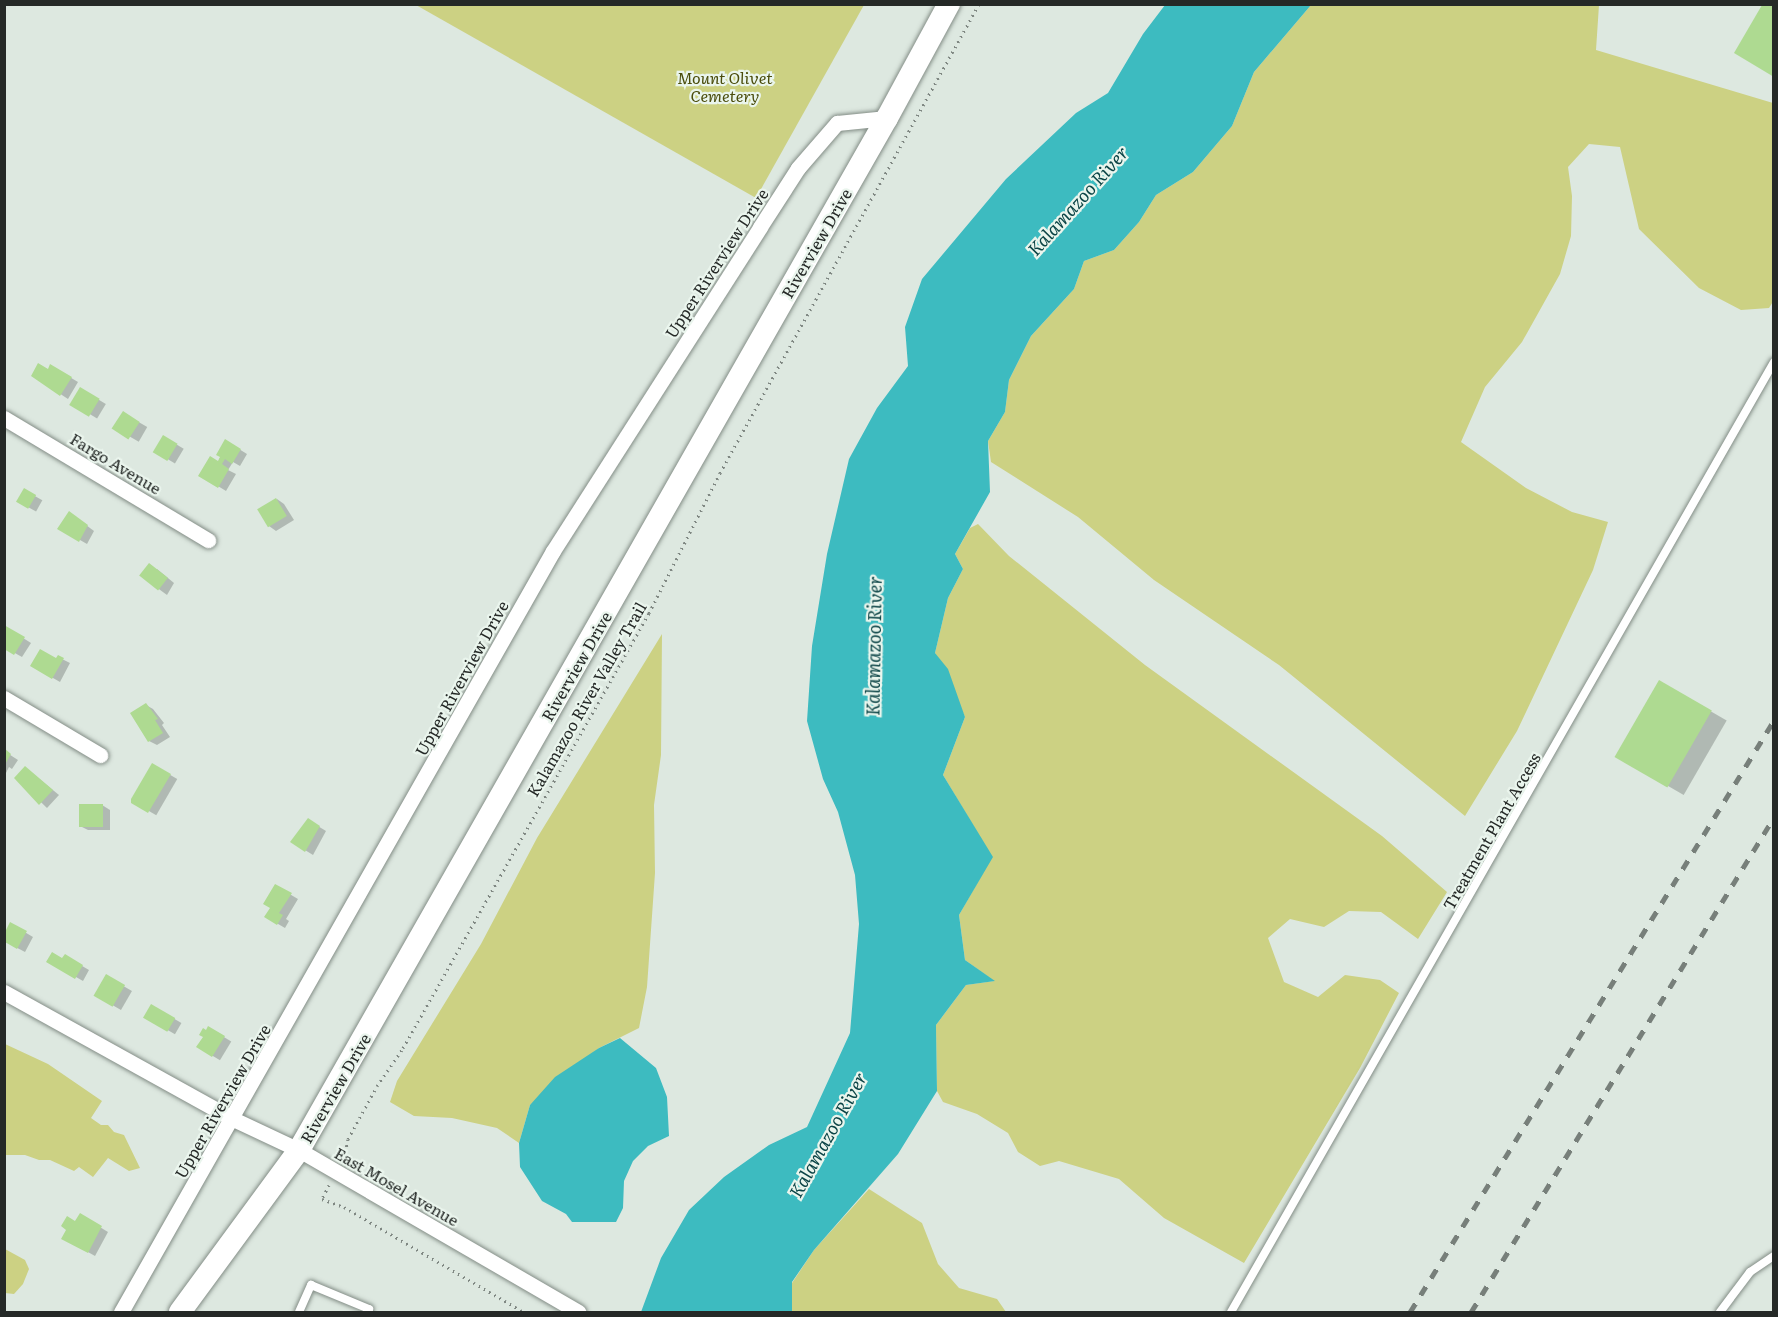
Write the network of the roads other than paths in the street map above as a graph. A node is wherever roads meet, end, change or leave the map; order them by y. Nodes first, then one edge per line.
1 (949, 4) edge
2 (887, 118) junction
3 (1773, 362) edge
4 (4, 418) edge
5 (208, 540) dead end
6 (4, 699) edge
7 (100, 755) dead end
8 (4, 992) edge
9 (233, 1119) junction
10 (299, 1150) junction
11 (1773, 1256) edge
12 (564, 1308) edge
13 (121, 1312) edge
14 (180, 1312) edge
15 (299, 1312) edge
16 (368, 1312) edge
17 (579, 1312) edge
18 (1232, 1312) edge
19 (1720, 1312) edge

1 - 2 street, Riverview Drive
2 - 9 street, Upper Riverview Drive
2 - 10 street, Riverview Drive
3 - 18 lane, Treatment Plant Access
4 - 5 street, Fargo Avenue
6 - 7 street
8 - 9 street, East Mosel Avenue
9 - 10 street, East Mosel Avenue
9 - 13 street, Upper Riverview Drive
10 - 12 street, East Mosel Avenue
10 - 14 street, Riverview Drive
11 - 19 lane
12 - 17 street, East Mosel Avenue
15 - 16 lane

